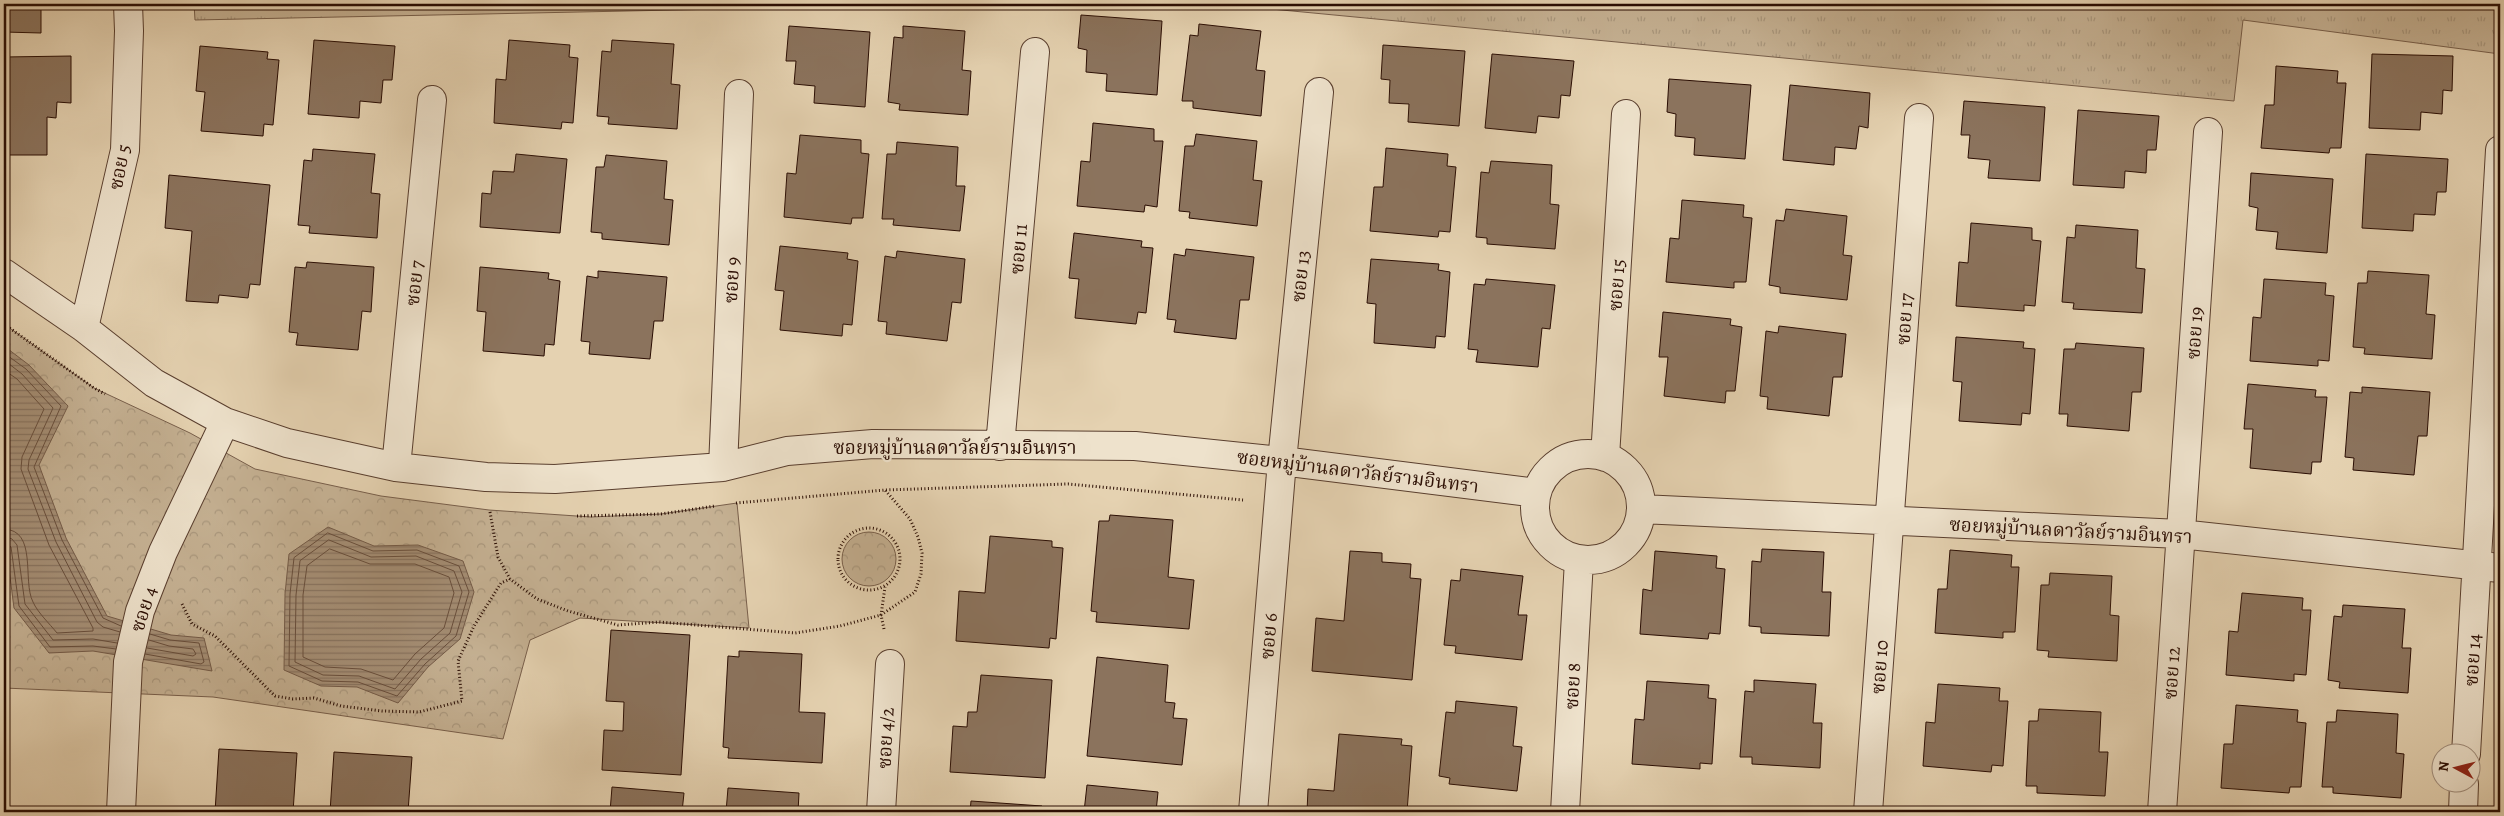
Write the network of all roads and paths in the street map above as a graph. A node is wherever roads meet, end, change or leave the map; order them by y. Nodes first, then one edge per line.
1 (128, 4) edge
2 (1036, 52) dead end
3 (1319, 92) dead end
4 (739, 94) dead end
5 (432, 100) dead end
6 (1626, 114) dead end
7 (1919, 118) dead end
8 (2208, 132) dead end
9 (2500, 150) edge
10 (4, 274) edge
11 (84, 328) junction
12 (225, 422) junction
13 (1000, 446) junction
14 (1605, 456) junction
15 (1282, 460) junction
16 (396, 467) junction
17 (723, 467) junction
18 (885, 490) junction
19 (1537, 493) junction
20 (1279, 503) junction
21 (727, 505) dead end
22 (718, 506) dead end
23 (1641, 509) junction
24 (499, 511) dead end
25 (573, 516) dead end
26 (1889, 521) junction
27 (2180, 534) junction
28 (1579, 560) junction
29 (2489, 568) edge
30 (510, 579) junction
31 (885, 587) junction
32 (184, 596) dead end
33 (881, 615) junction
34 (890, 664) joint
35 (2467, 744) edge
36 (2463, 794) edge
37 (121, 812) edge
38 (881, 812) edge
39 (1253, 812) edge
40 (1565, 812) edge
41 (1868, 812) edge
42 (2162, 812) edge
43 (2462, 812) edge

1 - 11 street, ซอย 5
2 - 13 street, ซอย 11
3 - 15 street, ซอย 13
4 - 17 street, ซอย 9
5 - 16 street, ซอย 7
6 - 14 street, ซอย 15
7 - 26 street, ซอย 17
8 - 27 street, ซอย 19
9 - 29 street, ซอย 14
10 - 11 street, ซอยหมู่บ้านลดาวัลย์รามอินทรา
11 - 12 street, ซอยหมู่บ้านลดาวัลย์รามอินทรา
12 - 16 street, ซอยหมู่บ้านลดาวัลย์รามอินทรา
12 - 37 street, ซอย 4
13 - 15 street, ซอยหมู่บ้านลดาวัลย์รามอินทรา
13 - 17 street, ซอยหมู่บ้านลดาวัลย์รามอินทรา
14 - 19 street
14 - 23 street
15 - 19 street, ซอยหมู่บ้านลดาวัลย์รามอินทรา
15 - 20 street, ซอย 6
16 - 17 street, ซอยหมู่บ้านลดาวัลย์รามอินทรา
18 - 20 path
18 - 21 path
18 - 33 path
19 - 28 street
20 - 39 street, ซอย 6
22 - 25 path
23 - 26 street, ซอยหมู่บ้านลดาวัลย์รามอินทรา
23 - 28 street
24 - 30 path
26 - 27 street, ซอยหมู่บ้านลดาวัลย์รามอินทรา
26 - 41 street, ซอย 10
27 - 29 street, ซอยหมู่บ้านลดาวัลย์รามอินทรา
27 - 42 street, ซอย 12
28 - 40 street, ซอย 8
29 - 35 street, ซอย 14
30 - 32 path
30 - 33 path
31 - 31 path
31 - 33 path
33 - 34 path
34 - 38 street, ซอย 4/2
36 - 43 street

